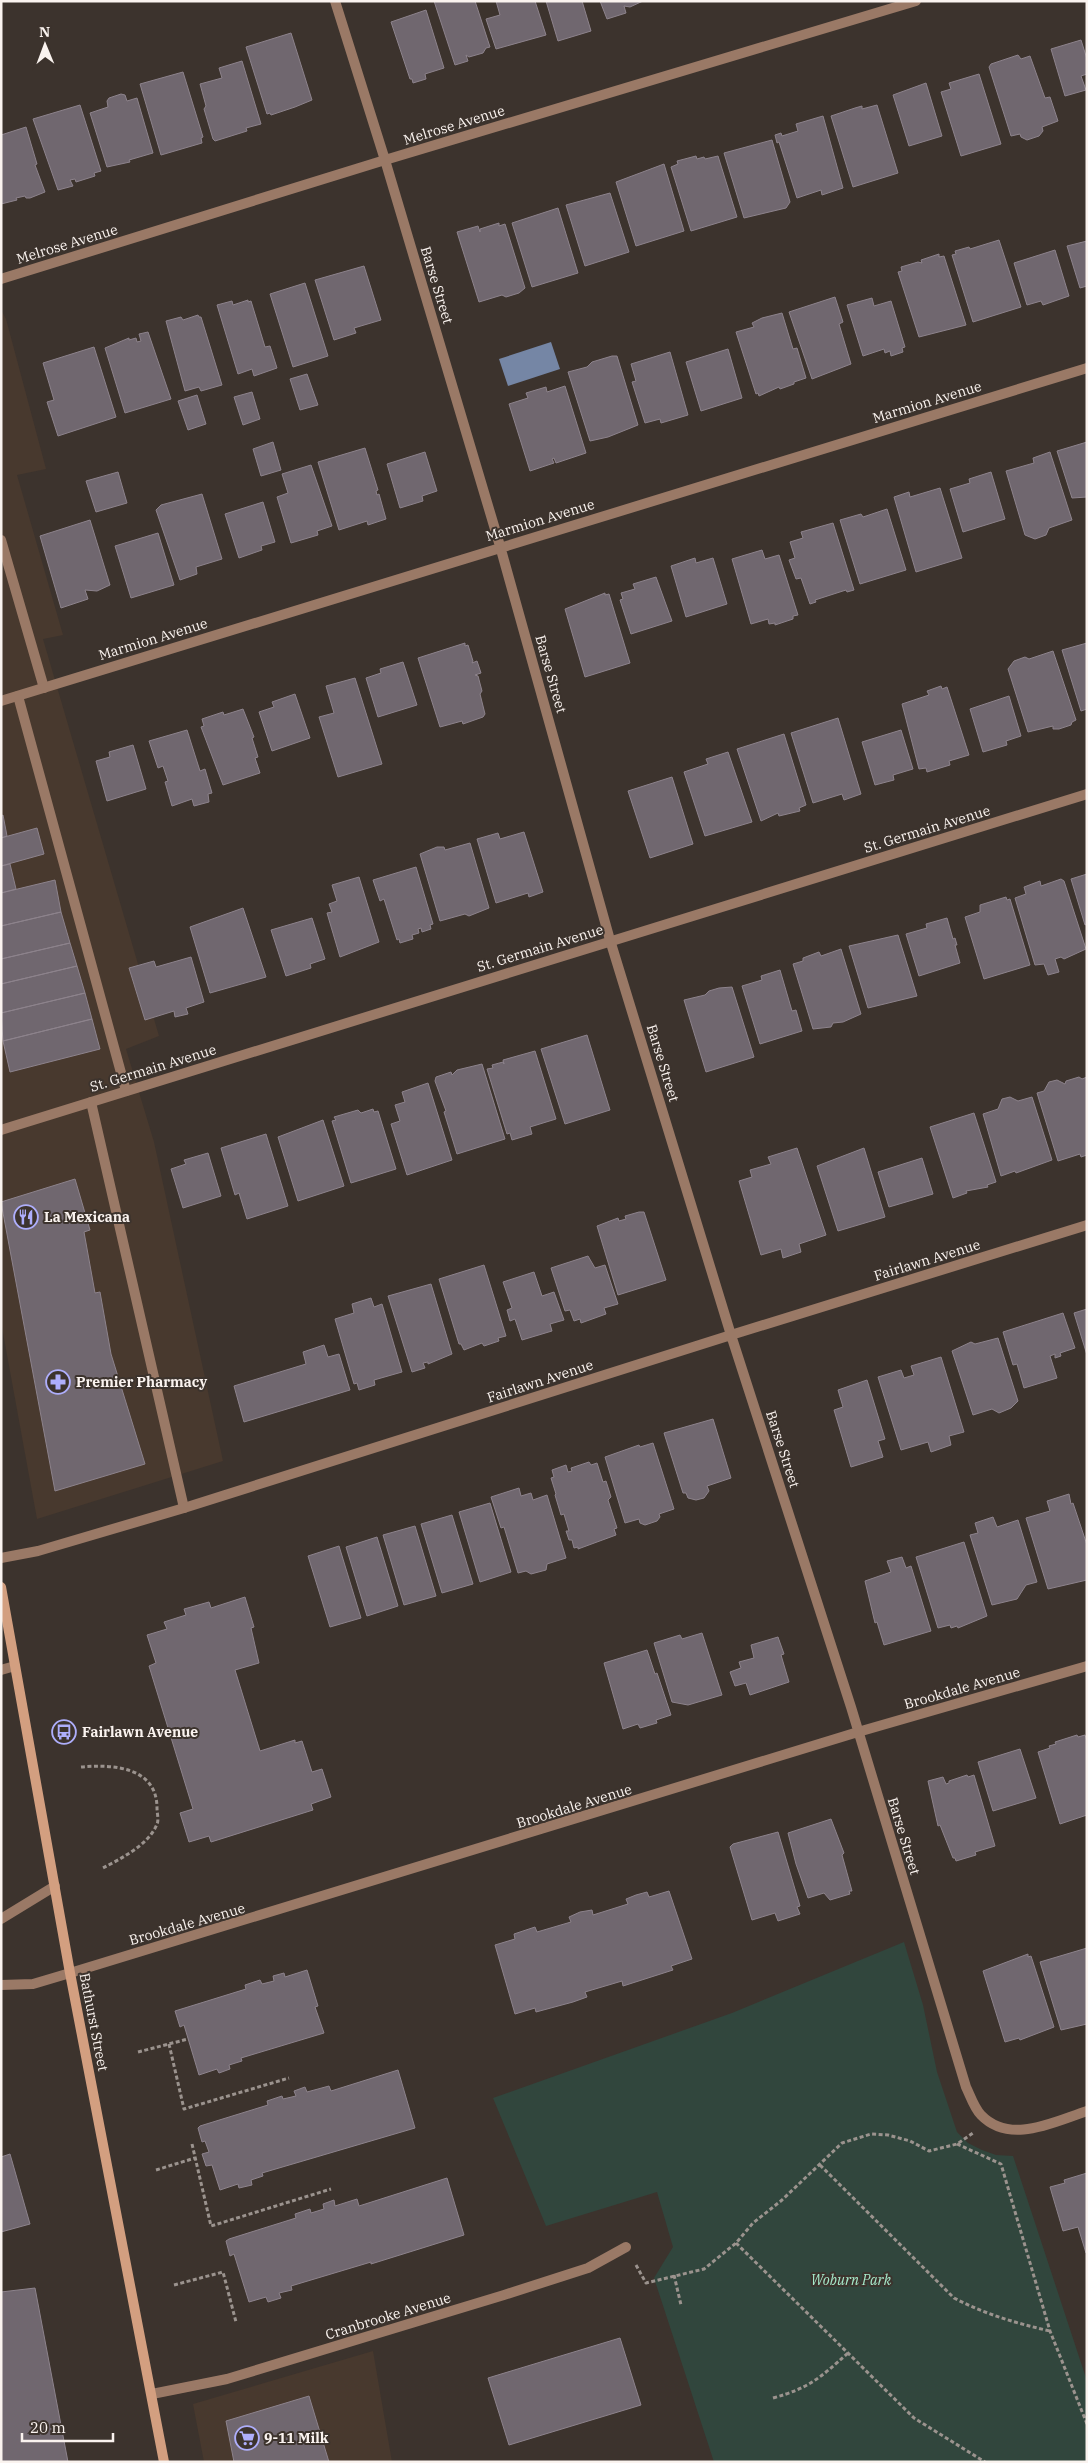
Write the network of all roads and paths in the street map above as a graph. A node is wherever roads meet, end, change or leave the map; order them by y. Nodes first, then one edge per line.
1 (335, 1) edge
2 (916, 1) edge
3 (385, 160) junction
4 (1, 279) edge
5 (1087, 368) edge
6 (1, 540) edge
7 (500, 546) junction
8 (44, 688) junction
9 (18, 696) junction
10 (1, 701) edge
11 (1087, 794) edge
12 (610, 940) junction
13 (126, 1091) junction
14 (91, 1102) junction
15 (1, 1130) edge
16 (1087, 1226) edge
17 (732, 1335) junction
18 (184, 1508) junction
19 (1, 1558) edge
20 (1, 1587) edge
21 (15, 1666) junction
22 (1087, 1666) edge
23 (1, 1670) edge
24 (858, 1732) junction
25 (81, 1767) dead end
26 (101, 1870) dead end
27 (55, 1886) junction
28 (1, 1919) edge
29 (70, 1973) junction
30 (1, 1985) edge
31 (188, 2039) dead end
32 (169, 2044) junction
33 (138, 2052) dead end
34 (289, 2078) dead end
35 (1087, 2110) edge
36 (990, 2122) junction
37 (192, 2144) dead end
38 (957, 2144) junction
39 (196, 2158) junction
40 (820, 2164) junction
41 (156, 2170) dead end
42 (332, 2189) dead end
43 (736, 2243) junction
44 (626, 2247) joint
45 (674, 2275) junction
46 (174, 2286) dead end
47 (681, 2305) dead end
48 (236, 2322) dead end
49 (1050, 2331) junction
50 (848, 2353) junction
51 (152, 2394) junction
52 (773, 2398) dead end
53 (1087, 2424) edge
54 (164, 2462) edge
55 (985, 2462) edge

1 - 3 street, Barse Street
2 - 3 street, Melrose Avenue
3 - 4 street, Melrose Avenue
3 - 7 street, Barse Street
5 - 7 street, Marmion Avenue
6 - 8 street
7 - 8 street, Marmion Avenue
7 - 12 street, Barse Street
8 - 9 street, Marmion Avenue
9 - 10 street, Marmion Avenue
9 - 13 street
11 - 12 street, St. Germain Avenue
12 - 13 street, St. Germain Avenue
12 - 17 street, Barse Street
13 - 14 street, St. Germain Avenue
14 - 15 street, St. Germain Avenue
14 - 18 street
16 - 17 street, Fairlawn Avenue
17 - 18 street, Fairlawn Avenue
17 - 24 street, Barse Street
18 - 19 street, Fairlawn Avenue
20 - 21 main road, Bathurst Street
21 - 23 street
21 - 27 main road, Bathurst Street
22 - 24 street, Brookdale Avenue
24 - 29 street, Brookdale Avenue
24 - 36 street, Barse Street
25 - 26 path
27 - 28 street
27 - 29 main road, Bathurst Street
29 - 30 street, Brookdale Avenue
29 - 51 main road, Bathurst Street
31 - 32 path
32 - 33 path
32 - 34 path
35 - 36 street
36 - 38 path
37 - 39 path
38 - 40 path
38 - 49 path
39 - 41 path
39 - 42 path
40 - 43 path
40 - 49 path
43 - 45 path
43 - 50 path
44 - 45 path
44 - 51 street, Cranbrooke Avenue
45 - 47 path
46 - 48 path
49 - 53 path
50 - 52 path
50 - 55 path
51 - 54 main road, Bathurst Street

